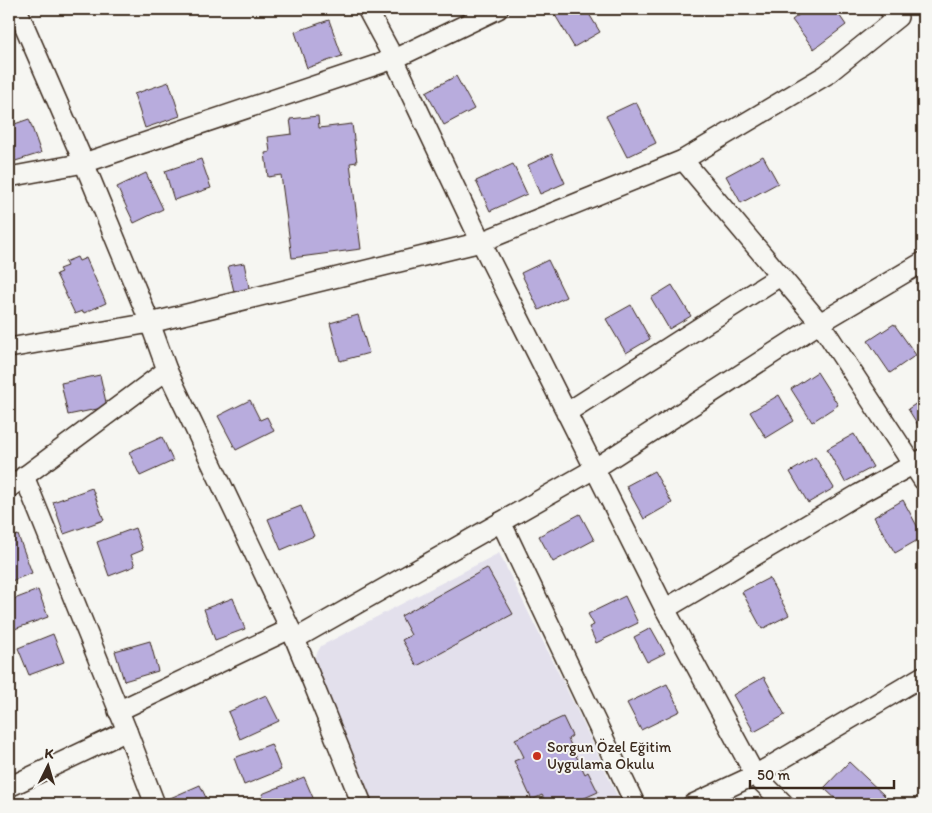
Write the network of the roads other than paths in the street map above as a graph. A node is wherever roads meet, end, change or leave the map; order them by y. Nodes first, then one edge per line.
1 (17, 9) edge
2 (367, 9) edge
3 (498, 9) edge
4 (898, 12) edge
5 (394, 59) junction
6 (682, 160) junction
7 (84, 163) junction
8 (9, 176) edge
9 (481, 242) junction
10 (923, 262) edge
11 (780, 276) junction
12 (150, 323) junction
13 (820, 323) junction
14 (9, 348) edge
15 (167, 370) junction
16 (566, 413) junction
17 (920, 468) edge
18 (594, 469) junction
19 (24, 476) junction
20 (9, 488) edge
21 (501, 522) junction
22 (665, 609) junction
23 (292, 634) junction
24 (923, 676) edge
25 (118, 711) junction
26 (127, 731) junction
27 (756, 775) junction
28 (9, 787) edge
29 (155, 804) edge
30 (362, 804) edge
31 (636, 804) edge
32 (693, 804) edge
33 (784, 804) edge

1 - 7 street
2 - 5 street
3 - 5 street
4 - 6 street
5 - 7 street
5 - 9 street
6 - 9 street
6 - 11 street
7 - 8 street
7 - 12 street
9 - 12 street
9 - 16 street
10 - 13 street
11 - 13 street
11 - 16 street
12 - 14 street
12 - 15 street
13 - 17 street
13 - 18 street
15 - 19 street
15 - 23 street
16 - 18 street
17 - 22 street
18 - 21 street
18 - 22 street
19 - 20 street
19 - 25 street
21 - 23 street
21 - 31 street
22 - 27 street
23 - 25 street
23 - 30 street
24 - 27 street
25 - 26 street
26 - 28 street
26 - 29 street
27 - 32 street
27 - 33 street

